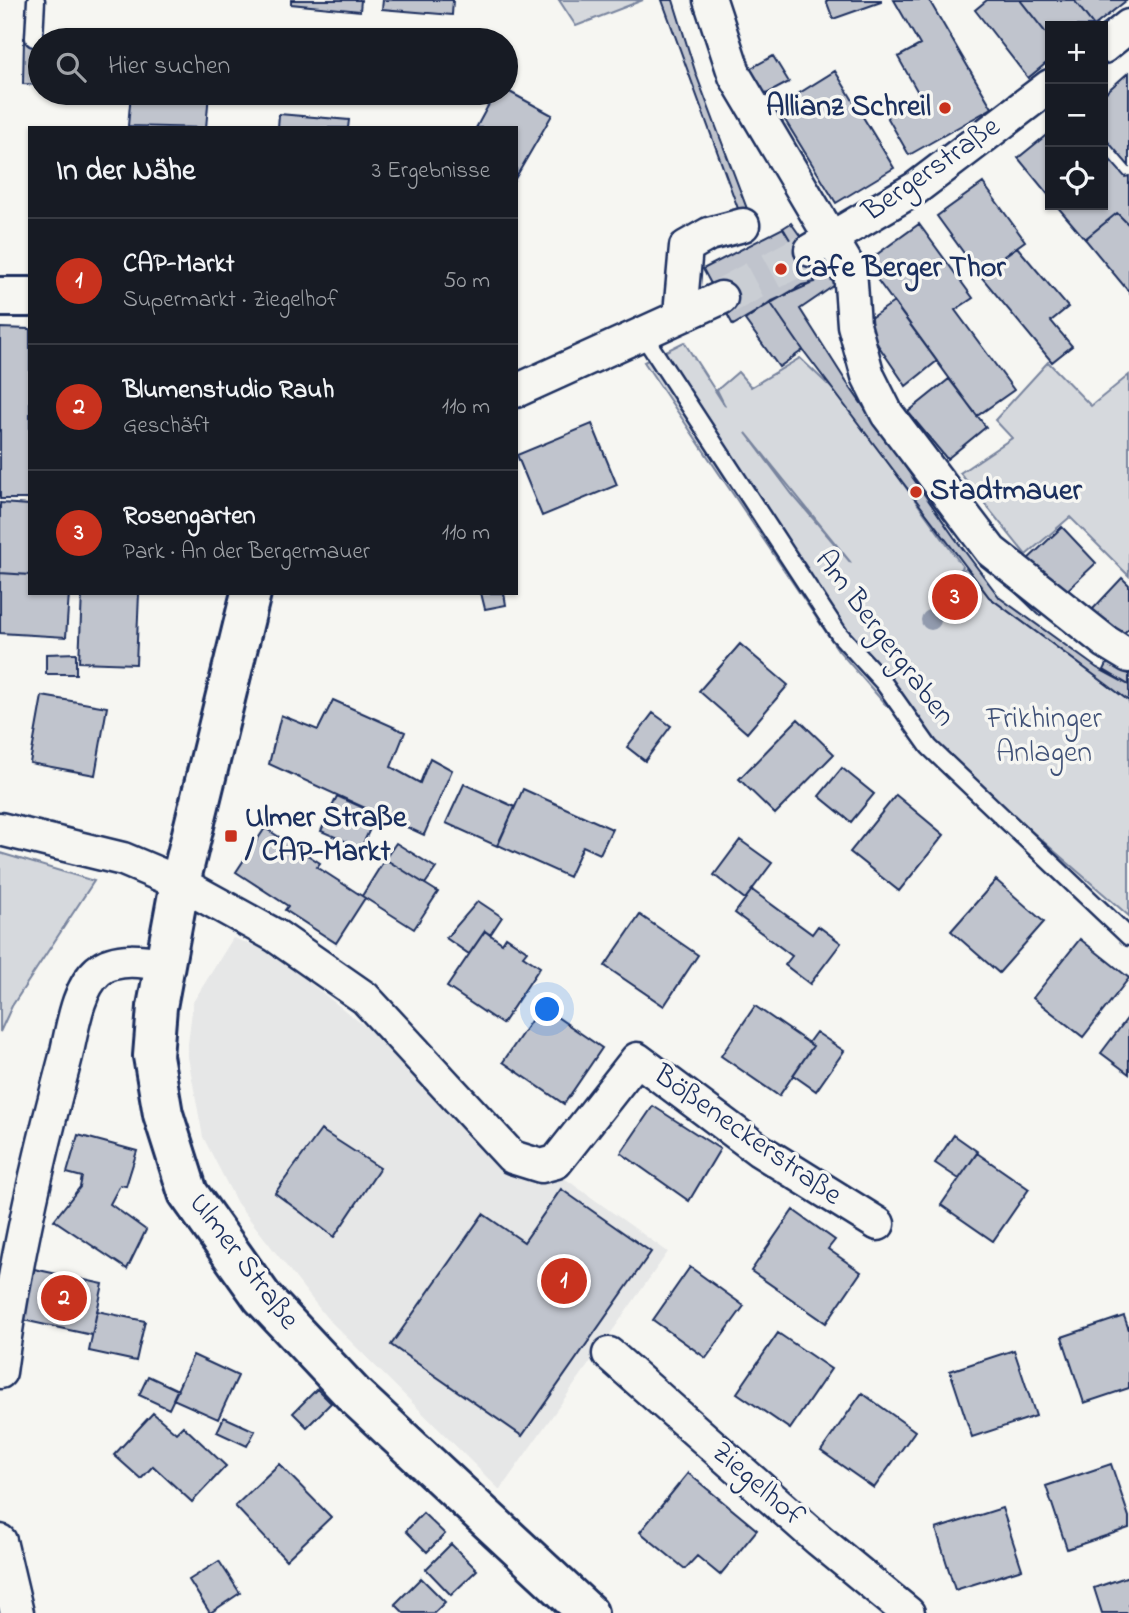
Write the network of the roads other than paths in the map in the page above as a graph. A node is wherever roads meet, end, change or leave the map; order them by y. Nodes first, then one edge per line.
1 (36, 0) edge
2 (710, 0) edge
3 (1129, 26) edge
4 (35, 28) edge
5 (1108, 43) edge
6 (1045, 90) edge
7 (743, 225) dead end
8 (822, 244) junction
9 (0, 297) edge
10 (28, 297) edge
11 (721, 298) tunnel mouth
12 (680, 314) junction
13 (643, 335) junction
14 (518, 390) edge
15 (251, 595) edge
16 (1129, 656) edge
17 (0, 829) edge
18 (180, 883) junction
19 (1129, 937) edge
20 (165, 965) junction
21 (878, 1224) dead end
22 (609, 1354) dead end
23 (0, 1372) edge
24 (0, 1541) edge
25 (17, 1613) edge
26 (588, 1613) edge
27 (908, 1613) edge

1 - 4 lane
2 - 8 street
3 - 5 street
6 - 8 street, Bergerstraße
7 - 12 street
8 - 16 street
9 - 10 street
11 - 12 street
12 - 13 street
13 - 14 street
13 - 19 lane, Am Bergergraben
15 - 18 street, Ulmer Straße
17 - 18 street
18 - 20 street, Ulmer Straße
18 - 21 street, Bößeneckerstraße
20 - 23 street
20 - 26 street, Ulmer Straße
22 - 27 street, Ziegelhof
24 - 25 street

